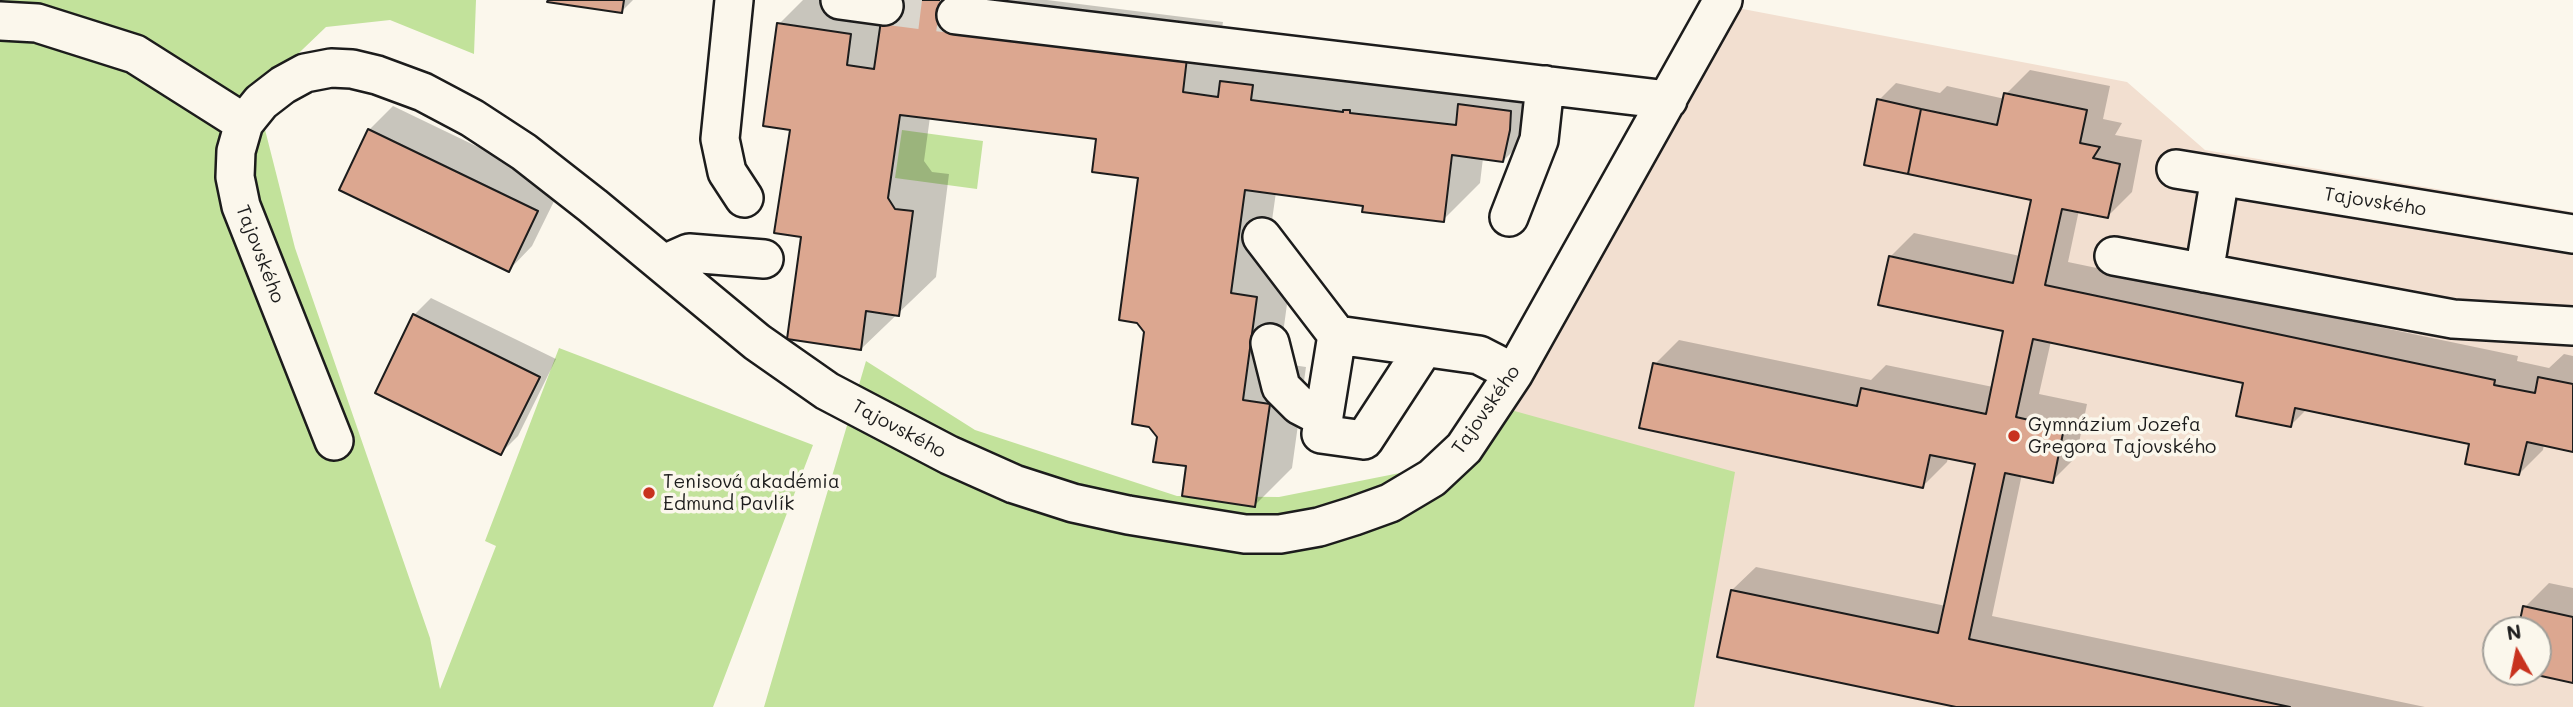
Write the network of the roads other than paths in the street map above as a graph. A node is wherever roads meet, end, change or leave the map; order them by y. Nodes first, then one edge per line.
1 (734, 0) edge
2 (840, 0) edge
3 (1723, 0) edge
4 (884, 6) dead end
5 (956, 15) tunnel mouth
6 (0, 21) edge
7 (1545, 85) junction
8 (1668, 100) junction
9 (244, 123) junction
10 (2176, 169) dead end
11 (2220, 177) junction
12 (744, 198) dead end
13 (1509, 217) dead end
14 (2573, 234) edge
15 (1262, 237) dead end
16 (2114, 256) dead end
17 (764, 259) dead end
18 (664, 264) junction
19 (2204, 273) junction
20 (2573, 326) edge
21 (1337, 335) junction
22 (1270, 343) dead end
23 (1424, 348) junction
24 (1514, 373) junction
25 (1324, 418) junction
26 (334, 441) dead end

1 - 12 lane
2 - 4 lane
3 - 8 lane, Tajovského
5 - 7 lane
6 - 9 lane
7 - 8 lane
7 - 13 lane
8 - 24 lane, Tajovského
9 - 18 lane, Tajovského
9 - 26 lane, Tajovského
10 - 11 lane, Tajovského
11 - 14 lane, Tajovského
11 - 19 lane
15 - 21 lane
16 - 19 lane
17 - 18 lane
18 - 24 lane, Tajovského
19 - 20 lane
21 - 23 lane
21 - 25 lane
22 - 25 lane
23 - 24 lane
23 - 25 lane

